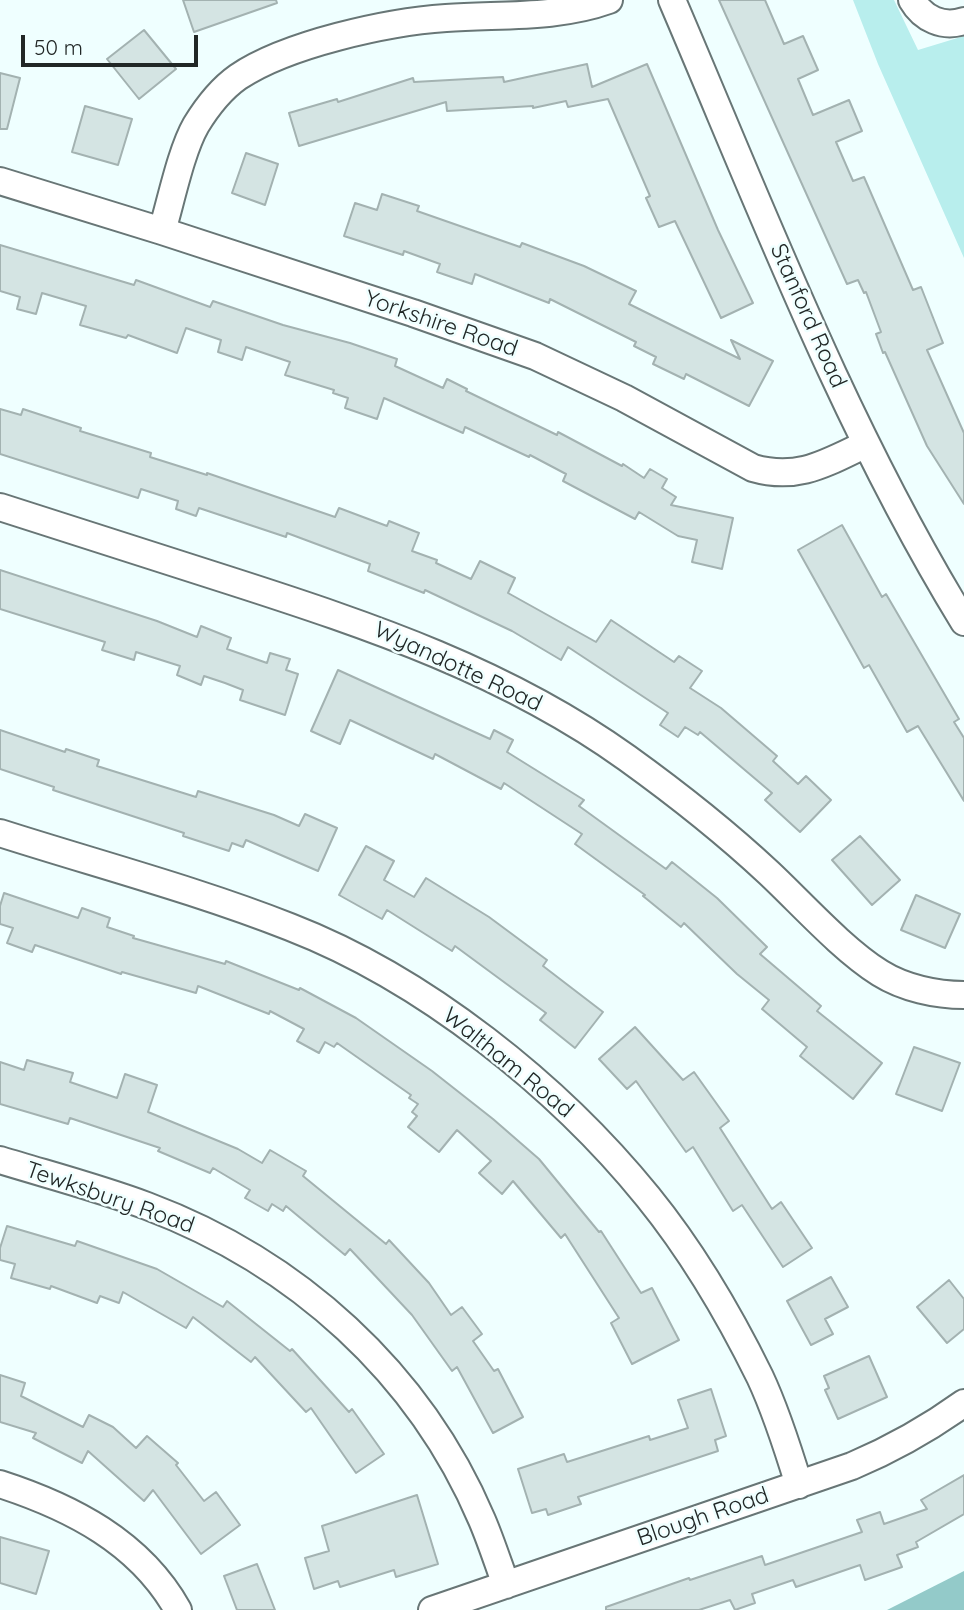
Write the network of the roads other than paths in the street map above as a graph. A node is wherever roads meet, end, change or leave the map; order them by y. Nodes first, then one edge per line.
1 (609, 0) edge
2 (672, 0) edge
3 (912, 0) edge
4 (964, 21) edge
5 (0, 181) edge
6 (162, 231) junction
7 (866, 444) junction
8 (0, 507) edge
9 (964, 622) edge
10 (0, 833) edge
11 (964, 995) edge
12 (0, 1160) edge
13 (964, 1403) edge
14 (0, 1484) edge
15 (799, 1485) junction
16 (506, 1585) junction
17 (178, 1610) edge
18 (432, 1610) edge

1 - 6 street
2 - 7 street, Stanford Road
3 - 4 street
5 - 6 street, Yorkshire Road
6 - 7 street, Yorkshire Road
7 - 9 street, Stanford Road
8 - 11 street, Wyandotte Road
10 - 15 street, Waltham Road
12 - 16 street, Tewksbury Road
13 - 15 street, Blough Road
14 - 17 street
15 - 16 street, Blough Road
16 - 18 street, Blough Road

